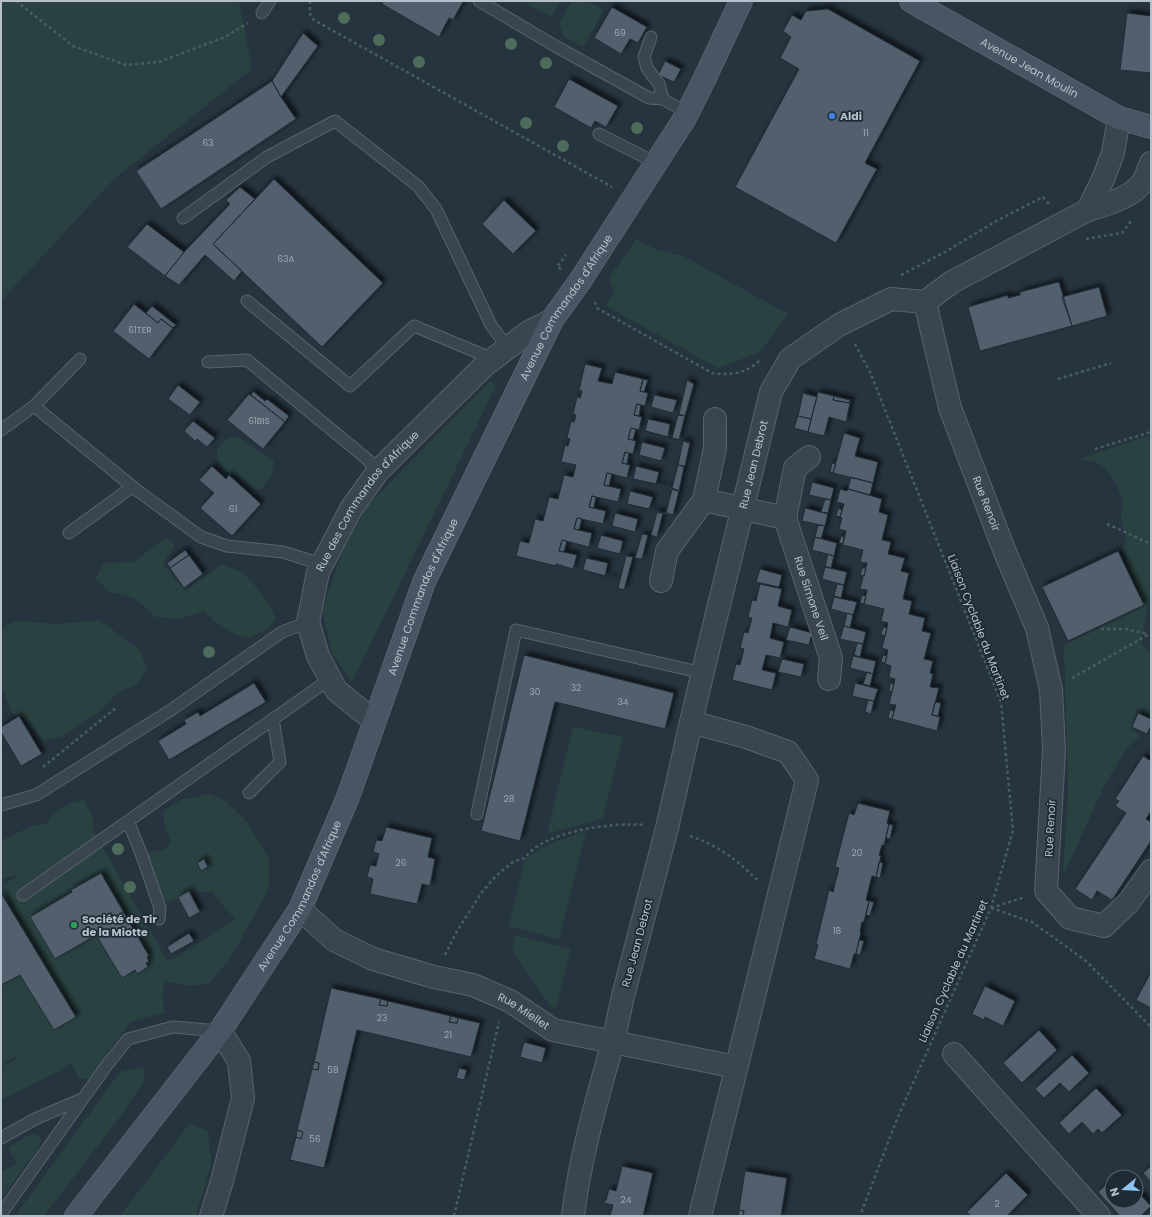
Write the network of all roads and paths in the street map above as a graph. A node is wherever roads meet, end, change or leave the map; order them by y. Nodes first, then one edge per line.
1 (16, 1) edge
2 (270, 1) edge
3 (310, 1) edge
4 (479, 1) edge
5 (741, 1) edge
6 (911, 1) edge
7 (262, 13) joint
8 (651, 37) dead end
9 (663, 99) junction
10 (688, 113) junction
11 (1119, 118) junction
12 (1151, 127) edge
13 (599, 134) dead end
14 (656, 162) junction
15 (1151, 163) edge
16 (610, 194) dead end
17 (1051, 207) dead end
18 (1088, 210) junction
19 (184, 218) dead end
20 (570, 249) dead end
21 (899, 276) dead end
22 (580, 281) junction
23 (248, 301) dead end
24 (925, 302) junction
25 (552, 320) junction
26 (838, 325) junction
27 (500, 354) junction
28 (762, 358) dead end
29 (80, 359) dead end
30 (208, 362) dead end
31 (1111, 363) dead end
32 (1058, 379) dead end
33 (34, 406) junction
34 (715, 419) dead end
35 (1, 430) edge
36 (1151, 432) edge
37 (1095, 449) dead end
38 (810, 457) dead end
39 (378, 471) junction
40 (132, 486) junction
41 (704, 500) junction
42 (742, 509) junction
43 (785, 518) junction
44 (1107, 524) dead end
45 (69, 533) dead end
46 (1151, 544) edge
47 (321, 564) junction
48 (661, 581) dead end
49 (308, 622) junction
50 (1102, 629) dead end
51 (1150, 633) edge
52 (703, 673) junction
53 (330, 679) junction
54 (829, 679) dead end
55 (1051, 690) junction
56 (117, 707) dead end
57 (273, 719) junction
58 (374, 721) junction
59 (692, 722) junction
60 (249, 793) dead end
61 (36, 795) junction
62 (1, 805) edge
63 (477, 814) dead end
64 (128, 821) junction
65 (667, 828) junction
66 (1151, 871) edge
67 (1046, 891) junction
68 (23, 895) dead end
69 (777, 904) junction
70 (991, 908) junction
71 (300, 909) junction
72 (159, 919) dead end
73 (434, 977) junction
74 (510, 1001) junction
75 (1151, 1027) edge
76 (220, 1031) junction
77 (612, 1042) junction
78 (954, 1054) dead end
79 (736, 1067) junction
80 (83, 1099) junction
81 (1, 1138) edge
82 (1, 1214) edge
83 (76, 1216) edge
84 (211, 1216) edge
85 (454, 1216) edge
86 (573, 1216) edge
87 (700, 1216) edge
88 (860, 1216) edge
89 (1099, 1216) edge

1 - 7 path
2 - 7 lane
3 - 16 path
4 - 9 lane
5 - 10 main road, Avenue Commandos d'Afrique
6 - 11 main road, Avenue Jean Moulin
8 - 9 lane
9 - 10 lane
10 - 14 main road, Avenue Commandos d'Afrique
11 - 12 main road, Avenue Jean Moulin
11 - 18 street
13 - 14 lane
14 - 22 main road, Avenue Commandos d'Afrique
15 - 18 street
17 - 21 path
18 - 24 street
19 - 27 lane
20 - 22 path
22 - 25 main road, Avenue Commandos d'Afrique
22 - 28 path
23 - 27 lane
24 - 26 street, Rue Jean Debrot
24 - 55 street, Rue Renoir
25 - 27 street, Rue des Commandos d'Afrique
25 - 58 main road, Avenue Commandos d'Afrique
26 - 42 street, Rue Jean Debrot
26 - 70 path, Liaison Cyclable du Martinet
27 - 39 street, Rue des Commandos d'Afrique
29 - 33 lane
30 - 39 lane
31 - 32 path
33 - 35 lane
33 - 40 lane
34 - 41 street
36 - 37 path
38 - 43 street, Rue Simone Veil
39 - 47 street, Rue des Commandos d'Afrique
40 - 45 lane
40 - 47 lane
41 - 42 street
41 - 48 street
42 - 43 street
42 - 52 street, Rue Jean Debrot
43 - 54 street, Rue Simone Veil
44 - 46 path
47 - 49 street, Rue des Commandos d'Afrique
49 - 53 street, Rue des Commandos d'Afrique
49 - 61 lane
50 - 51 path
51 - 55 path
52 - 59 street, Rue Jean Debrot
52 - 63 lane
53 - 57 lane
53 - 58 street, Rue des Commandos d'Afrique
55 - 67 street, Rue Renoir
56 - 61 path
57 - 60 lane
57 - 64 lane
58 - 71 main road, Avenue Commandos d'Afrique
59 - 65 street, Rue Jean Debrot
59 - 69 street
61 - 62 lane
64 - 68 lane
64 - 72 lane
65 - 69 path
65 - 73 path
65 - 77 street, Rue Jean Debrot
66 - 67 street
67 - 70 path
69 - 79 street
70 - 75 path
70 - 88 path, Liaison Cyclable du Martinet
71 - 73 street, Rue Miellet
71 - 76 main road, Avenue Commandos d'Afrique
73 - 74 street, Rue Miellet
74 - 77 street, Rue Miellet
74 - 85 path
76 - 80 lane
76 - 83 main road, Avenue Commandos d'Afrique
76 - 84 street
77 - 79 street
77 - 86 street
78 - 89 street
79 - 87 street
80 - 81 lane
80 - 82 lane

